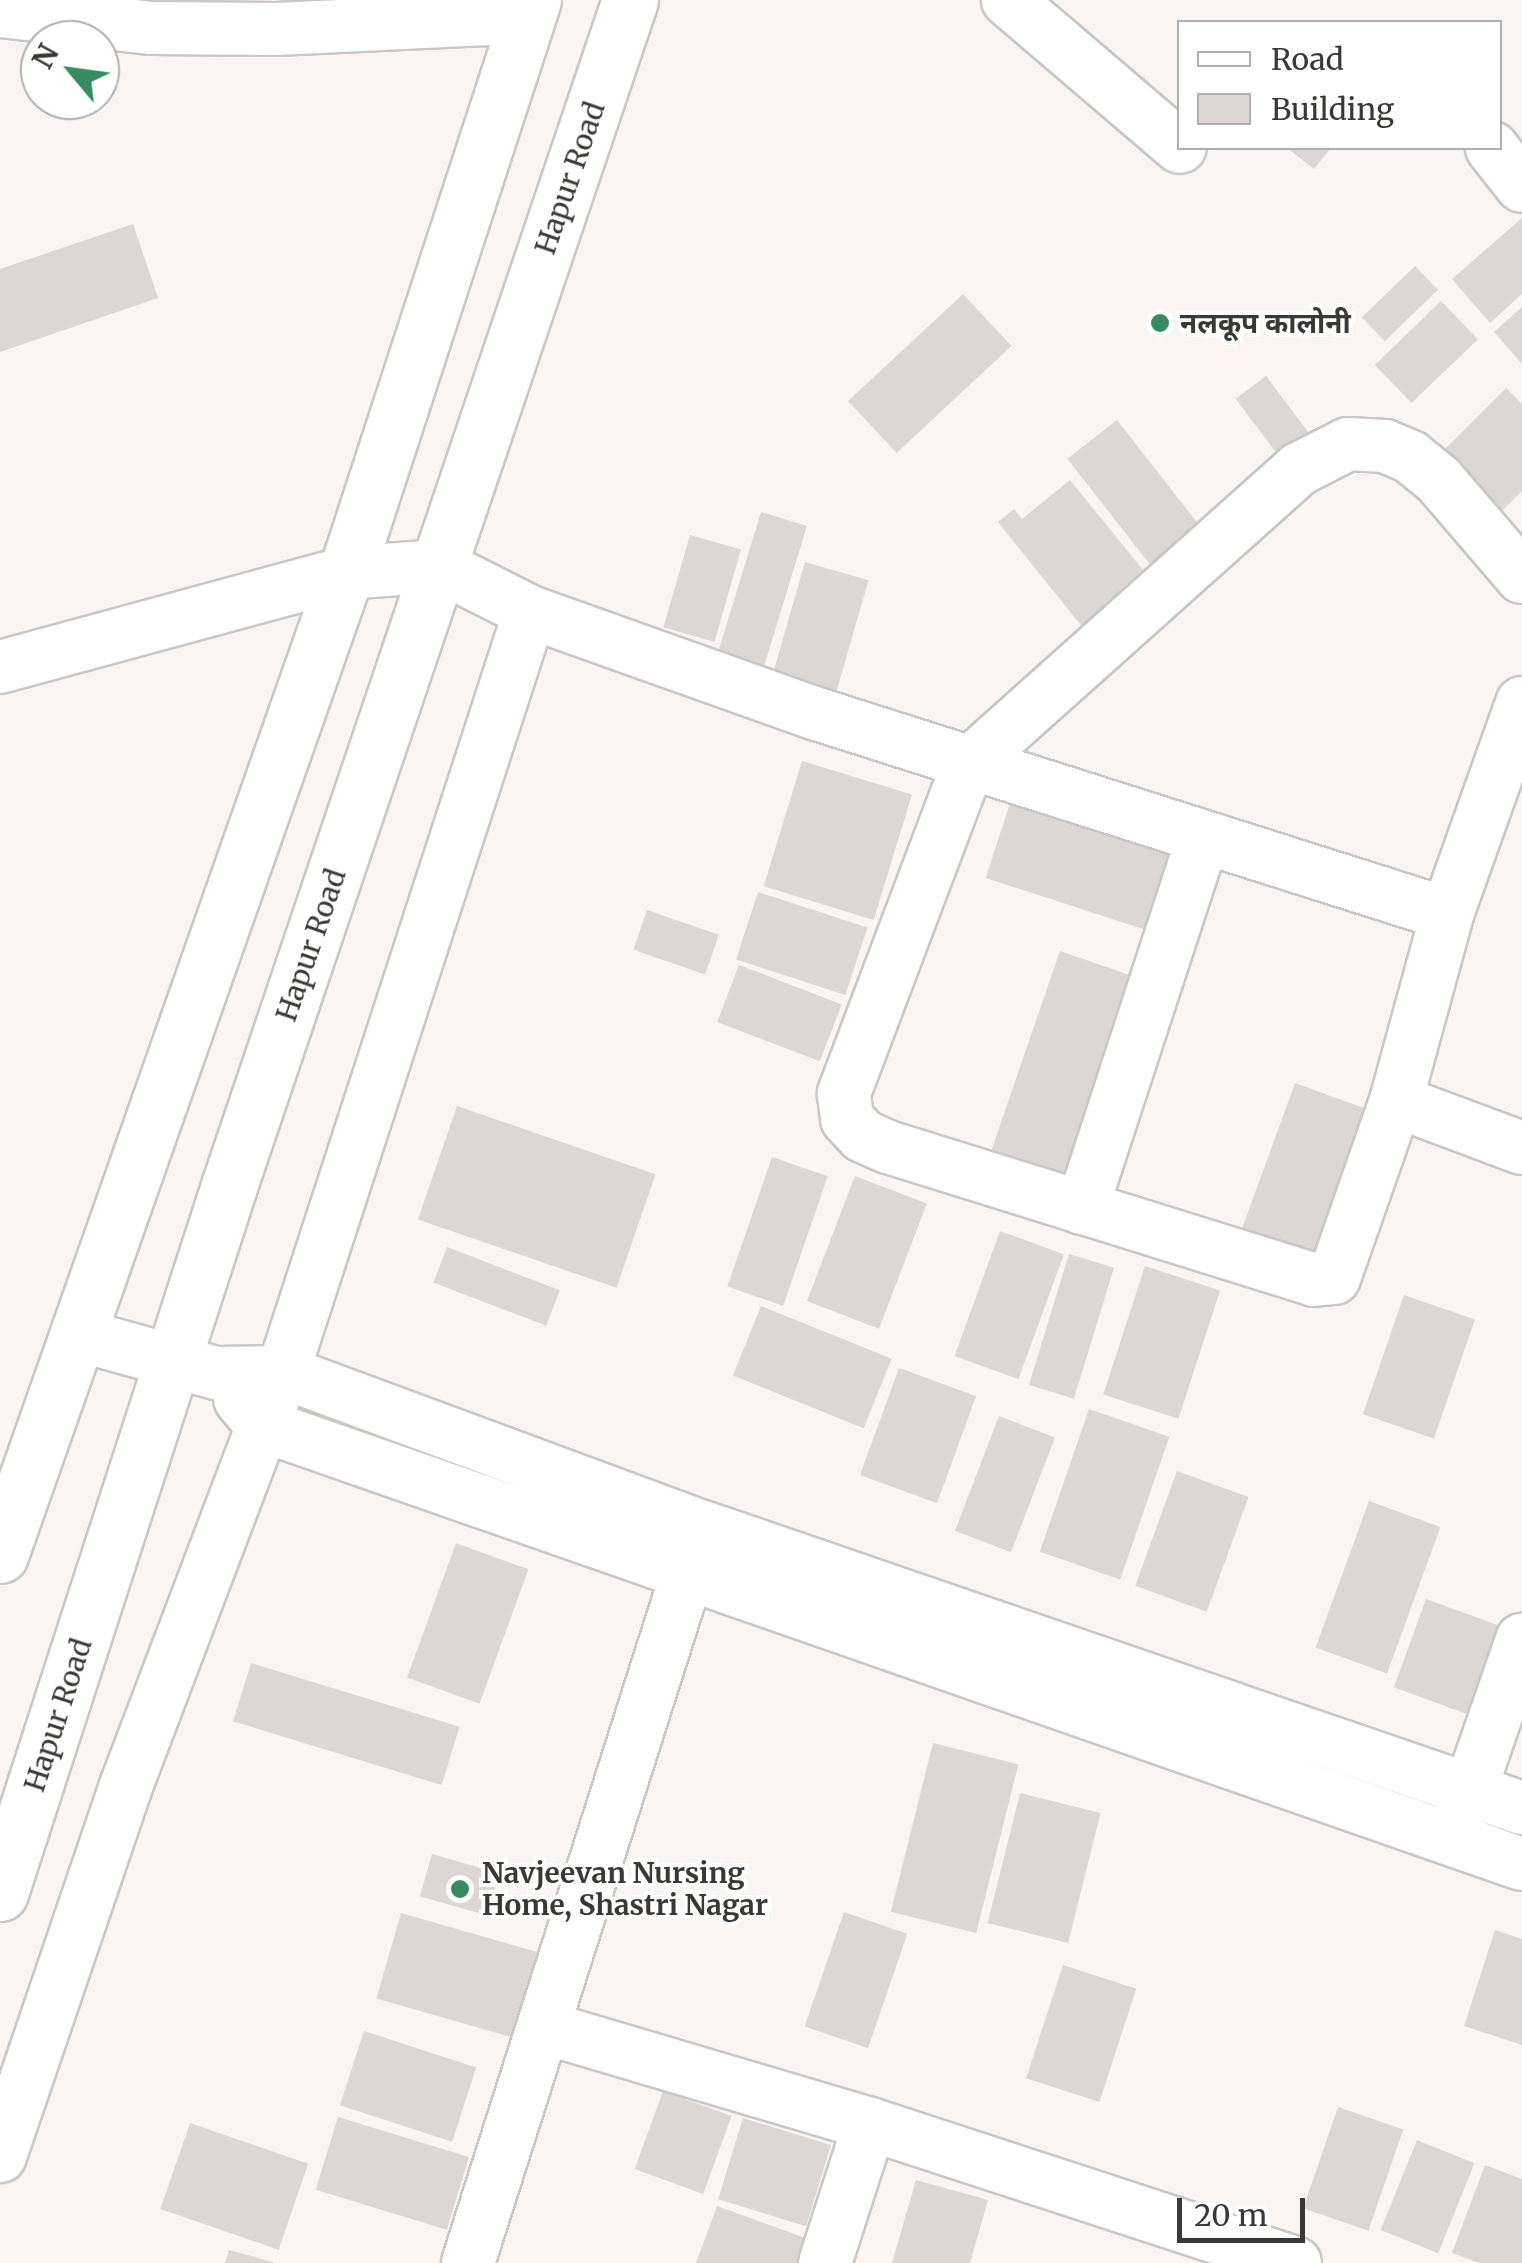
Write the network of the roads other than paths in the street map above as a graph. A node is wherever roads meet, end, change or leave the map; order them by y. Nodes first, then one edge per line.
1 (630, 0) edge
2 (1008, 0) edge
3 (530, 8) edge
4 (74, 10) edge
5 (0, 11) edge
6 (1177, 144) edge
7 (1494, 150) edge
8 (1522, 186) edge
9 (439, 566) junction
10 (346, 574) junction
11 (1522, 577) edge
12 (530, 612) junction
13 (0, 667) edge
14 (1522, 703) edge
15 (968, 765) junction
16 (1203, 838) junction
17 (1447, 914) junction
18 (1396, 1101) junction
19 (1522, 1148) edge
20 (1082, 1208) junction
21 (79, 1335) junction
22 (194, 1367) junction
23 (283, 1372) junction
24 (262, 1425) junction
25 (694, 1551) junction
26 (0, 1555) edge
27 (1522, 1640) edge
28 (1469, 1792) junction
29 (1522, 1808) edge
30 (1452, 1842) junction
31 (1522, 1864) edge
32 (0, 1893) edge
33 (546, 2028) junction
34 (870, 2124) junction
35 (0, 2156) edge
36 (468, 2263) edge
37 (824, 2263) edge
38 (1296, 2263) edge

1 - 9 main road, Hapur Road
2 - 6 street
3 - 4 street
3 - 10 main road
4 - 5 street
7 - 8 street
9 - 10 street
9 - 12 street
9 - 22 main road, Hapur Road
10 - 13 street
10 - 21 main road
11 - 15 street
12 - 15 street
12 - 23 street
14 - 17 street
15 - 16 street
15 - 20 street
16 - 17 street
16 - 20 street
17 - 18 street
18 - 19 street
18 - 20 street
21 - 22 street
21 - 26 main road
22 - 23 street
22 - 24 street
22 - 32 main road, Hapur Road
23 - 24 street
23 - 25 street
24 - 25 street
24 - 35 street
25 - 28 street
25 - 30 street
25 - 33 street
27 - 28 street
28 - 29 street
28 - 30 street
30 - 31 street
33 - 34 street
33 - 36 street
34 - 37 street
34 - 38 street

